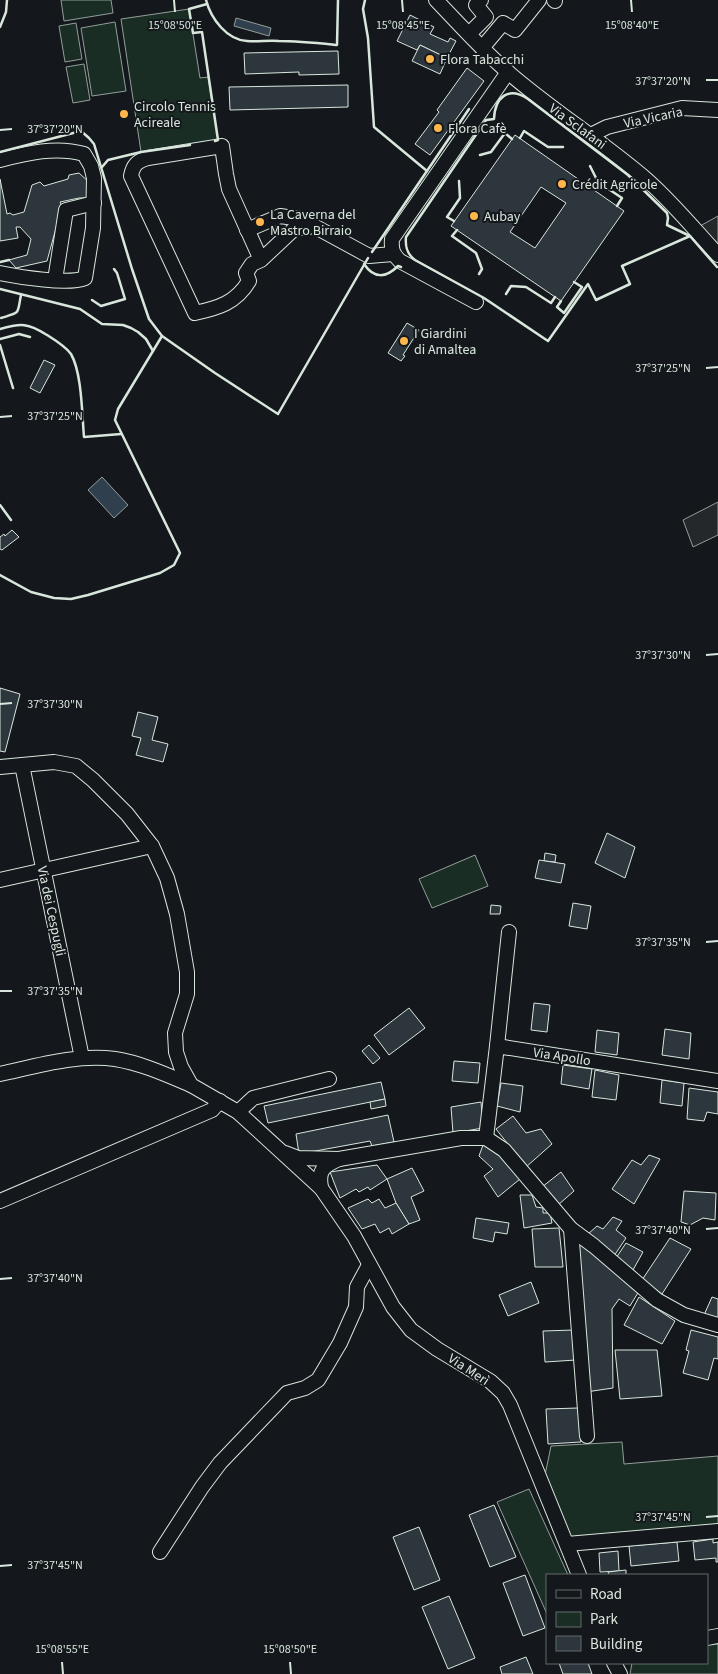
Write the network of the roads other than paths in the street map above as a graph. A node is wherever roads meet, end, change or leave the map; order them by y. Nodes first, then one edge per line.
1 (436, 0) edge
2 (481, 0) edge
3 (539, 0) edge
4 (486, 17) junction
5 (498, 29) junction
6 (469, 34) junction
7 (482, 48) junction
8 (508, 72) junction
9 (718, 110) edge
10 (591, 135) junction
11 (0, 160) edge
12 (94, 203) junction
13 (314, 226) junction
14 (247, 230) junction
15 (393, 254) junction
16 (718, 255) edge
17 (260, 260) junction
18 (0, 273) edge
19 (55, 280) junction
20 (476, 302) dead end
21 (22, 765) junction
22 (0, 767) edge
23 (152, 846) junction
24 (44, 871) junction
25 (0, 880) edge
26 (508, 932) dead end
27 (497, 1046) junction
28 (82, 1058) junction
29 (0, 1074) edge
30 (329, 1079) dead end
31 (718, 1081) edge
32 (192, 1085) junction
33 (220, 1101) junction
34 (238, 1112) junction
35 (486, 1138) junction
36 (280, 1152) junction
37 (339, 1159) junction
38 (321, 1188) junction
39 (0, 1201) edge
40 (571, 1229) junction
41 (369, 1265) junction
42 (718, 1325) edge
43 (587, 1436) dead end
44 (718, 1531) edge
45 (567, 1544) junction
46 (160, 1552) dead end
47 (579, 1574) edge

1 - 6 street, Via Sclafani
2 - 4 street
3 - 5 street
4 - 5 street
4 - 6 street
5 - 7 street
6 - 7 street, Via Sclafani
7 - 8 street, Via Sclafani
8 - 10 street, Via Sclafani
8 - 15 street
9 - 10 street, Via Vicaria
10 - 16 street, Via Sclafani
11 - 12 street
12 - 19 street
12 - 19 street
13 - 14 street
13 - 15 street
13 - 17 street
14 - 17 street
14 - 17 street
15 - 20 street
18 - 19 street
21 - 22 street
21 - 23 street
21 - 24 street, Via dei Cespugli
23 - 24 street
23 - 32 street
24 - 25 street
24 - 28 street, Via dei Cespugli
26 - 27 street
27 - 31 street, Via Apollo
27 - 35 street
28 - 29 street, Via Merì
28 - 32 street, Via Merì
30 - 34 street
32 - 33 street, Via Merì
33 - 34 street, Via Merì
33 - 39 street
34 - 36 street, Via Merì
35 - 37 street
35 - 40 street
36 - 37 street
36 - 38 street, Via Merì
37 - 38 street
38 - 41 street, Via Merì
40 - 42 street
40 - 43 street
41 - 45 street, Via Merì
41 - 46 street
44 - 45 street
45 - 47 street, Via Merì

